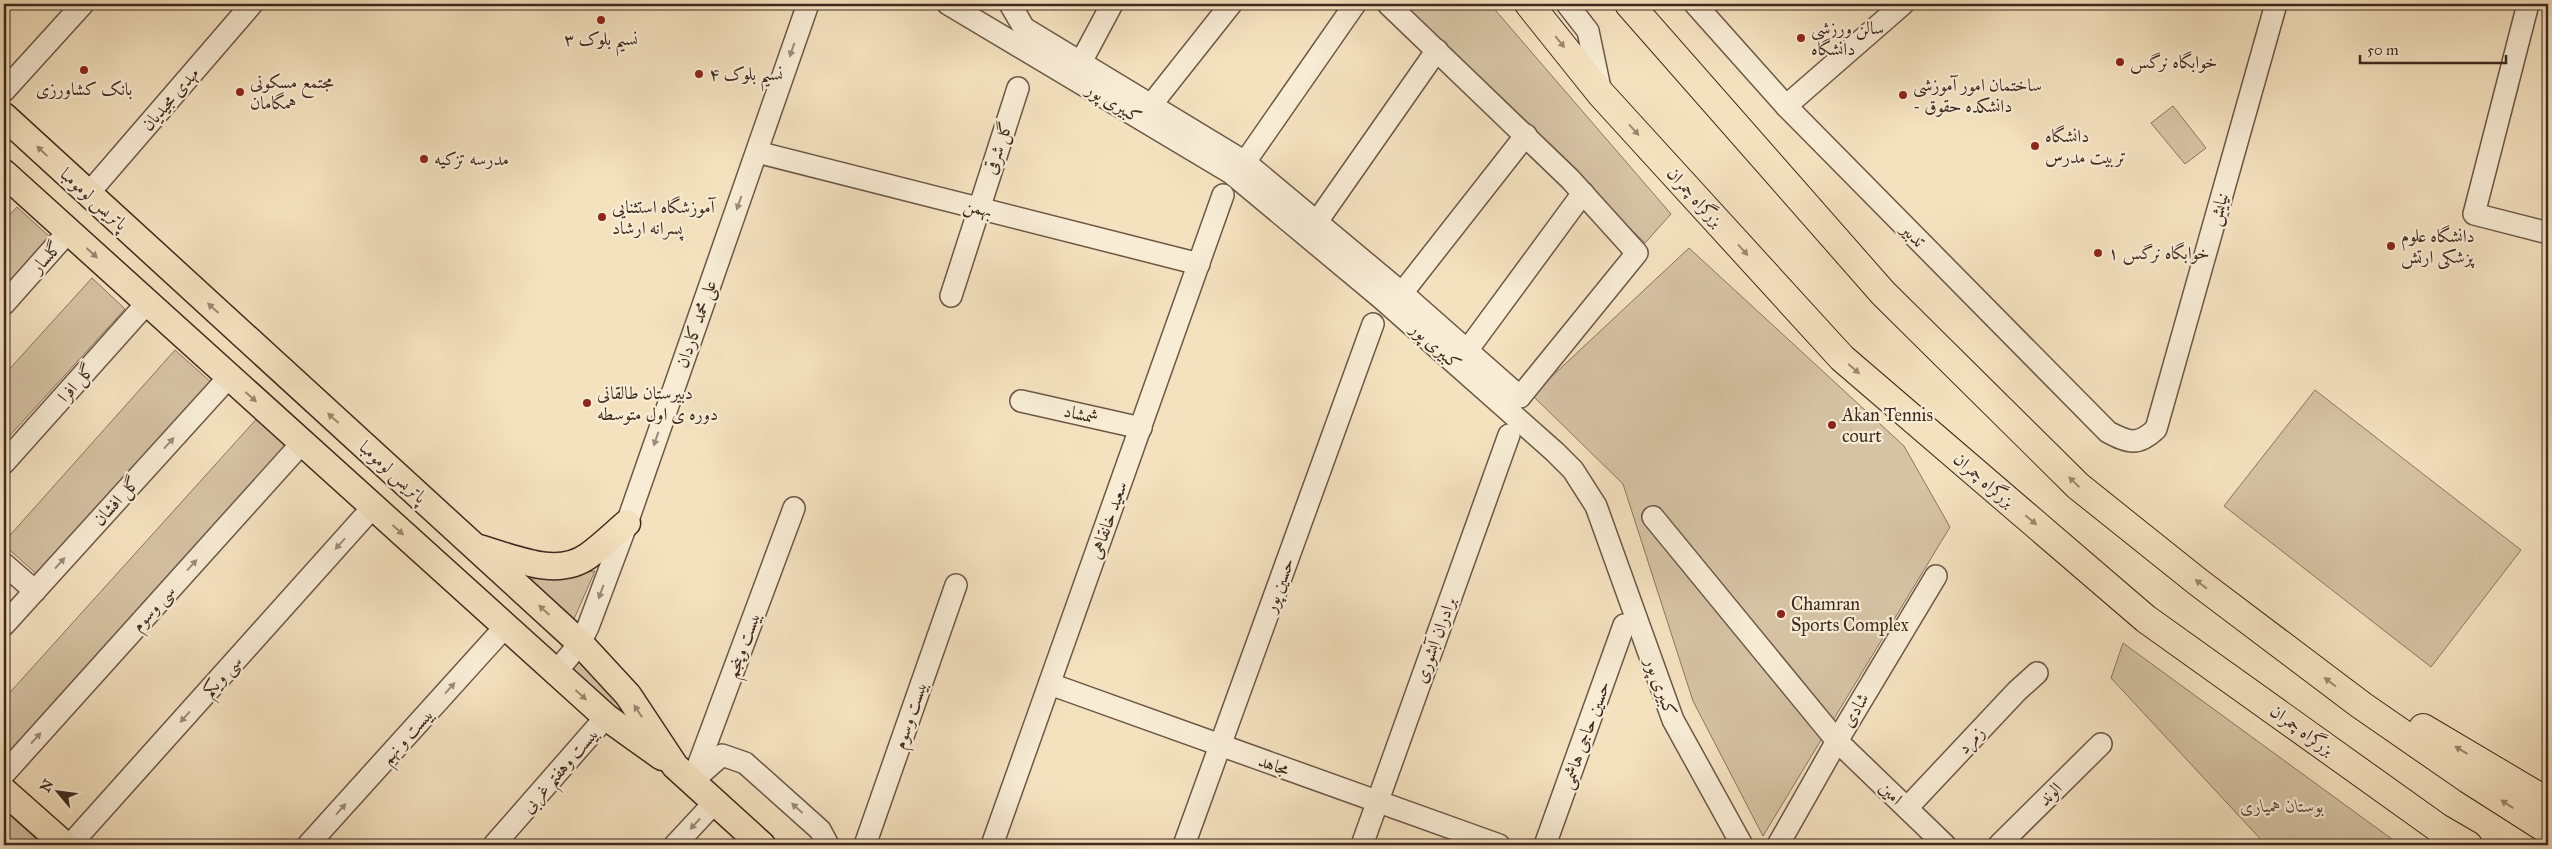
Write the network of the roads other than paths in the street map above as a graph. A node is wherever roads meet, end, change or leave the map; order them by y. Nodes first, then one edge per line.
1 (83, 4) edge
2 (252, 4) edge
3 (808, 4) edge
4 (948, 4) edge
5 (1010, 4) edge
6 (1112, 4) edge
7 (1231, 4) edge
8 (1355, 4) edge
9 (1388, 4) edge
10 (1529, 4) edge
11 (1567, 4) edge
12 (1630, 4) edge
13 (1695, 4) edge
14 (1903, 4) edge
15 (2276, 4) edge
16 (2528, 4) edge
17 (1437, 50) junction
18 (1081, 62) junction
19 (1018, 88) dead end
20 (4, 91) edge
21 (1601, 94) junction
22 (1151, 105) junction
23 (1786, 106) junction
24 (4, 116) edge
25 (1526, 135) junction
26 (757, 152) junction
27 (1245, 162) junction
28 (4, 174) edge
29 (1583, 193) junction
30 (88, 194) junction
31 (1223, 195) dead end
32 (978, 208) junction
33 (1316, 223) junction
34 (68, 232) junction
35 (2548, 233) edge
36 (1199, 264) junction
37 (1402, 293) junction
38 (951, 296) dead end
39 (147, 303) junction
40 (4, 304) edge
41 (1373, 324) dead end
42 (1466, 352) junction
43 (229, 377) junction
44 (1021, 401) dead end
45 (1141, 428) junction
46 (1509, 435) dead end
47 (356, 438) junction
48 (2146, 439) joint
49 (302, 443) junction
50 (4, 463) edge
51 (329, 467) junction
52 (373, 507) junction
53 (794, 508) dead end
54 (1654, 517) dead end
55 (626, 523) junction
56 (474, 546) junction
57 (4, 564) edge
58 (1936, 576) dead end
59 (956, 585) dead end
60 (35, 591) junction
61 (4, 625) edge
62 (1624, 625) dead end
63 (505, 627) junction
64 (580, 643) junction
65 (556, 672) junction
66 (2036, 674) dead end
67 (1050, 684) junction
68 (2361, 705) junction
69 (606, 717) junction
70 (1837, 741) junction
71 (2101, 744) dead end
72 (1220, 745) junction
73 (4, 774) edge
74 (684, 774) junction
75 (4, 791) edge
76 (714, 802) junction
77 (1378, 802) junction
78 (2548, 802) edge
79 (1907, 808) junction
80 (2548, 830) edge
81 (2444, 836) edge
82 (64, 845) edge
83 (70, 845) edge
84 (308, 845) edge
85 (494, 845) edge
86 (675, 845) edge
87 (762, 845) edge
88 (828, 845) edge
89 (865, 845) edge
90 (992, 845) edge
91 (1184, 845) edge
92 (1362, 845) edge
93 (1499, 845) edge
94 (1546, 845) edge
95 (1742, 845) edge
96 (1778, 845) edge
97 (1945, 845) edge
98 (1999, 845) edge
99 (2468, 845) edge

1 - 20 street
2 - 30 street, مهدی مجیدیان
3 -> 26 street, علی محمد کاردان
4 - 95 street, کبیری پور
5 - 18 street
6 - 18 street
7 - 22 street
8 - 27 street
9 - 17 street
10 -> 21 highway, بزرگراه چمران
11 - 21 street
68 -> 12 highway
13 - 23 street, تدبیر
14 - 23 street
15 - 48 street, نیایش
16 - 35 street
17 - 25 street
17 - 33 street
18 - 22 street
19 - 32 street, گل شرقی
21 -> 81 highway, بزرگراه چمران
22 - 27 street
23 - 48 street, تدبیر
30 -> 24 main road, پاتریس لومومبا
25 - 29 street
25 - 37 street
26 - 32 street, بهمن
26 -> 55 street, علی محمد کاردان
27 - 33 street
28 - 34 main road
29 - 42 street
29 - 42 street
47 -> 30 main road, پاتریس لومومبا
31 - 36 street, سعید خانقاهی
32 - 36 street, بهمن
32 - 38 street, گل شرقی
33 - 37 street
34 -> 39 main road
34 - 40 street, گلسار
36 - 45 street, سعید خانقاهی
37 - 42 street
39 - 43 main road
39 - 50 street, گل افرا
41 - 72 street, حسین پور
43 -> 49 main road
60 -> 43 street, گل افشان
44 - 45 street, شمشاد
45 - 67 street, سعید خانقاهی
46 - 77 street, برادران آبشوری
47 - 51 main road
47 - 56 main road, پاتریس لومومبا
49 - 51 main road
73 -> 49 street, سی وسوم
51 - 52 main road
52 -> 63 main road
52 -> 83 street, سی ویکم
53 - 74 street, بیست وپنجم
54 - 70 street, امین
55 - 56 main road
55 -> 64 street, علی محمد کاردان
64 -> 56 main road, پاتریس لومومبا
57 - 60 street
58 - 70 street, شادی
59 - 89 street, بیست وسوم
60 - 61 street, گل افشان
62 - 94 street, حسین حاجی هاشمی
63 - 65 main road
84 -> 63 street, بیست و نهم
64 - 65 street, علی محمد کاردان
74 -> 64 main road, پاتریس لومومبا
65 -> 69 main road
66 - 79 street, زمرد
67 - 72 street, مجاهد
67 - 90 street, سعید خانقاهی
78 -> 68 highway
80 -> 68 highway
69 - 74 main road
69 - 85 street, بیست وهفتم غربی
70 - 79 street, امین
70 - 96 street, شادی
71 - 98 street, الوند
72 - 77 street, مجاهد
72 - 91 street, حسین پور
74 - 76 main road, پاتریس لومومبا
88 -> 74 street
75 - 82 main road
76 -> 86 street
76 - 87 main road, پاتریس لومومبا
77 - 92 street, برادران آبشوری
77 - 93 street, مجاهد
79 - 97 street, امین
81 - 99 highway, بزرگراه چمران

